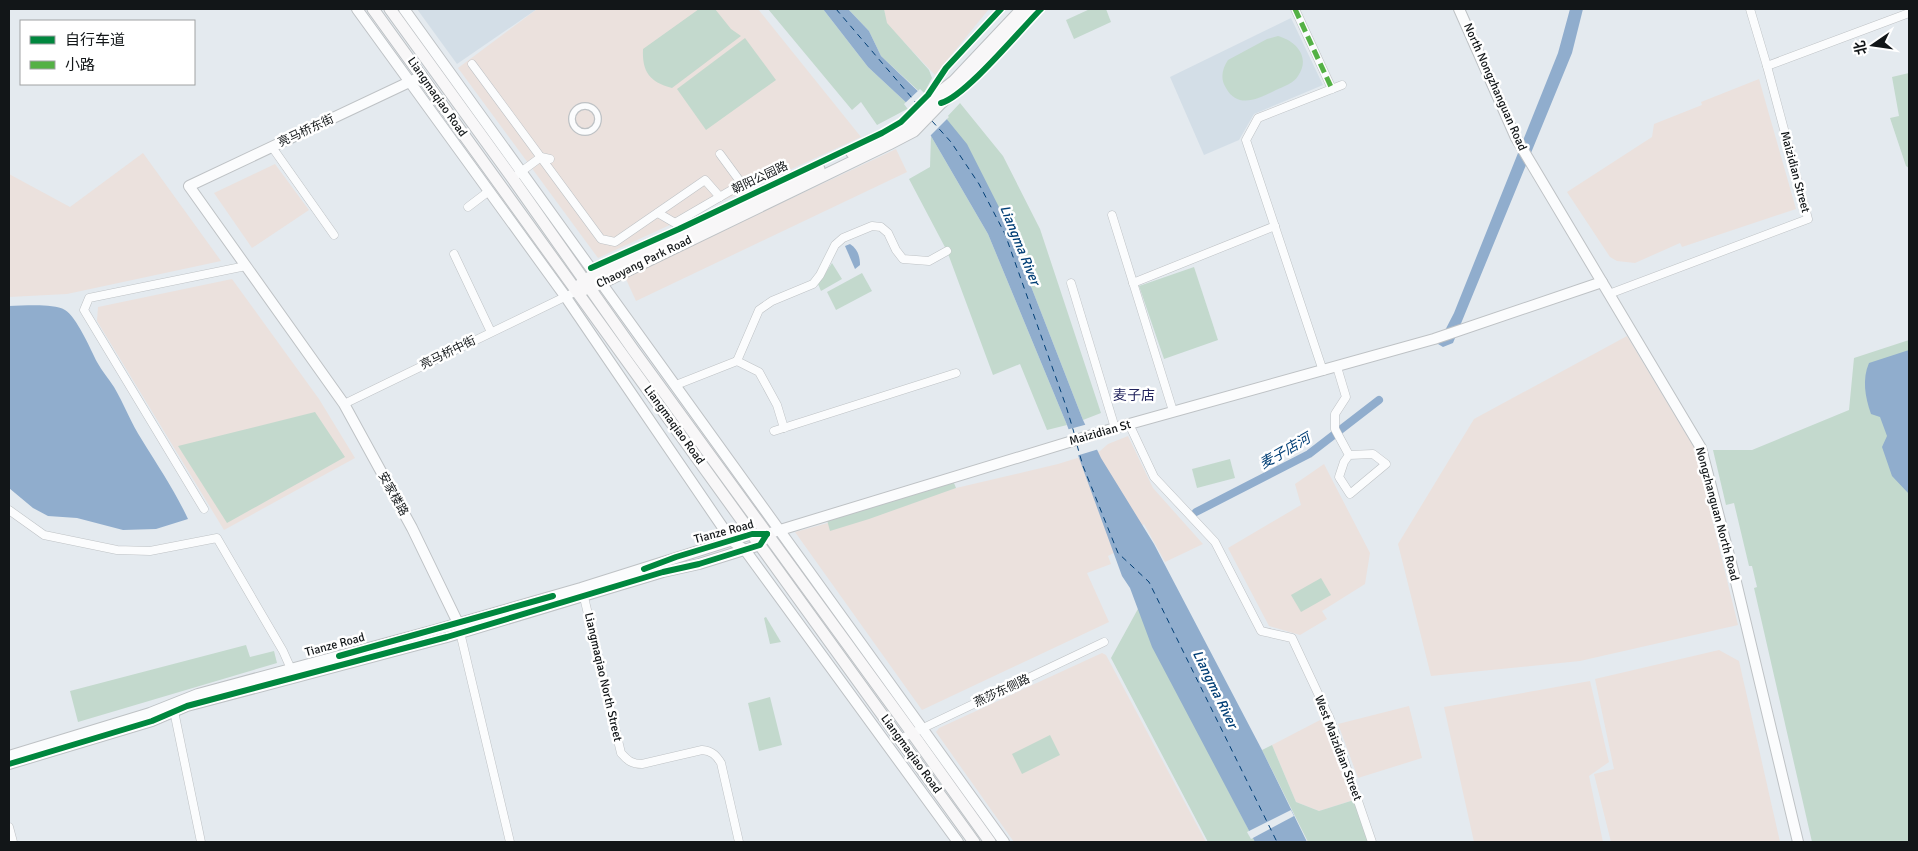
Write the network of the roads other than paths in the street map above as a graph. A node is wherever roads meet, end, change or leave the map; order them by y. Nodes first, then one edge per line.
1 (357, 9) edge
2 (373, 9) edge
3 (390, 9) edge
4 (404, 9) edge
5 (1022, 9) edge
6 (1032, 9) edge
7 (1295, 9) edge
8 (1459, 9) edge
9 (1750, 9) edge
10 (1909, 13) edge
11 (472, 64) dead end
12 (1767, 66) junction
13 (422, 76) junction
14 (409, 82) junction
15 (1342, 85) dead end
16 (1332, 89) junction
17 (938, 100) junction
18 (572, 115) joint
19 (910, 128) junction
20 (272, 147) junction
21 (720, 154) dead end
22 (541, 157) junction
23 (550, 160) dead end
24 (1531, 164) joint
25 (517, 175) junction
26 (189, 186) joint
27 (489, 191) junction
28 (720, 197) junction
29 (468, 207) dead end
30 (658, 213) junction
31 (1112, 215) dead end
32 (675, 223) junction
33 (1275, 226) junction
34 (334, 235) dead end
35 (683, 235) junction
36 (947, 251) dead end
37 (454, 254) dead end
38 (246, 266) junction
39 (599, 278) junction
40 (1071, 282) dead end
41 (1602, 282) junction
42 (1133, 283) junction
43 (586, 284) junction
44 (576, 291) junction
45 (1609, 294) junction
46 (565, 296) junction
47 (491, 332) junction
48 (737, 361) junction
49 (1337, 367) junction
50 (1323, 370) junction
51 (956, 373) dead end
52 (676, 385) junction
53 (344, 404) junction
54 (1173, 411) junction
55 (1130, 424) junction
56 (784, 428) junction
57 (1115, 428) junction
58 (774, 431) dead end
59 (1349, 455) junction
60 (204, 508) dead end
61 (9, 510) edge
62 (781, 530) junction
63 (752, 534) junction
64 (768, 534) junction
65 (732, 541) junction
66 (760, 545) junction
67 (745, 550) junction
68 (582, 592) junction
69 (459, 628) junction
70 (1104, 642) dead end
71 (291, 669) junction
72 (174, 712) junction
73 (917, 731) junction
74 (900, 739) junction
75 (9, 756) edge
76 (9, 764) edge
77 (9, 827) edge
78 (14, 842) edge
79 (201, 842) edge
80 (510, 842) edge
81 (739, 842) edge
82 (958, 842) edge
83 (974, 842) edge
84 (990, 842) edge
85 (1004, 842) edge
86 (1372, 842) edge
87 (1798, 842) edge

1 - 14 street
2 - 13 main road, Liangmaqiao Road
3 - 25 main road, Liangmaqiao Road
4 - 25 street
5 - 17 main road, Chaoyang Park Road
6 - 17 main road, Chaoyang Park Road
7 - 16 street
8 - 24 street, North Nongzhanguan Road
9 - 12 street, Maizidian Street
10 - 12 street
11 - 22 street
12 - 45 street, Maizidian Street
13 - 14 street, 亮马桥东街
13 - 44 main road, Liangmaqiao Road
14 - 20 street, 亮马桥东街
14 - 27 street
15 - 16 street
16 - 33 street
17 - 19 main road, Chaoyang Park Road
18 - 18 street
19 - 35 main road, Chaoyang Park Road
19 - 39 main road, Chaoyang Park Road
20 - 26 street, 亮马桥东街
20 - 34 street
21 - 28 street
22 - 23 street
22 - 25 street
22 - 30 street
24 - 41 street, Nongzhanguan North Road
25 - 39 street
25 - 43 main road, Liangmaqiao Road
26 - 38 street, 安家楼路
27 - 29 street
27 - 46 street
28 - 30 street
28 - 32 street
30 - 32 street
31 - 42 street
32 - 35 street
33 - 42 street
33 - 50 street
35 - 39 main road, Chaoyang Park Road
36 - 48 street
37 - 47 street
38 - 53 street, 安家楼路
38 - 60 street
39 - 43 main road, Chaoyang Park Road
39 - 52 street
40 - 57 street
41 - 45 street, Nongzhanguan North Road
41 - 49 street, Maizidian St
42 - 54 street
43 - 44 main road, Chaoyang Park Road
43 - 64 main road, Liangmaqiao Road
44 - 46 street, 亮马桥中街
44 - 63 main road, Liangmaqiao Road
45 - 87 street, Nongzhanguan North Road
46 - 47 street, 亮马桥中街
46 - 65 street
47 - 53 street, 亮马桥中街
48 - 52 street
48 - 56 street
49 - 50 street, Maizidian St
49 - 59 street
50 - 54 street, Maizidian St
51 - 56 street
52 - 62 street
53 - 69 street, 安家楼路
54 - 55 street, Maizidian St
55 - 57 street, Maizidian St
55 - 86 street, West Maizidian Street
56 - 58 street
57 - 62 street, Maizidian St
59 - 59 street
61 - 71 street
62 - 64 street, Maizidian St
62 - 73 street
63 - 64 street, Tianze Road
63 - 65 street, Tianze Road
63 - 66 main road, Liangmaqiao Road
64 - 66 street, Tianze Road
64 - 73 main road, Liangmaqiao Road
65 - 67 street
65 - 68 street, Tianze Road
66 - 67 street, Tianze Road
66 - 74 main road, Liangmaqiao Road
67 - 68 street, Tianze Road
67 - 82 street
68 - 69 street, Tianze Road
68 - 81 street, Liangmaqiao North Street
69 - 71 street, Tianze Road
69 - 72 street, Tianze Road
69 - 80 street, 安家楼路
70 - 73 street, 燕莎东侧路
71 - 75 street, Tianze Road
72 - 76 street, Tianze Road
72 - 79 street
73 - 74 street, 燕莎东侧路
73 - 84 main road, Liangmaqiao Road
73 - 85 street
74 - 83 main road, Liangmaqiao Road
77 - 78 street

